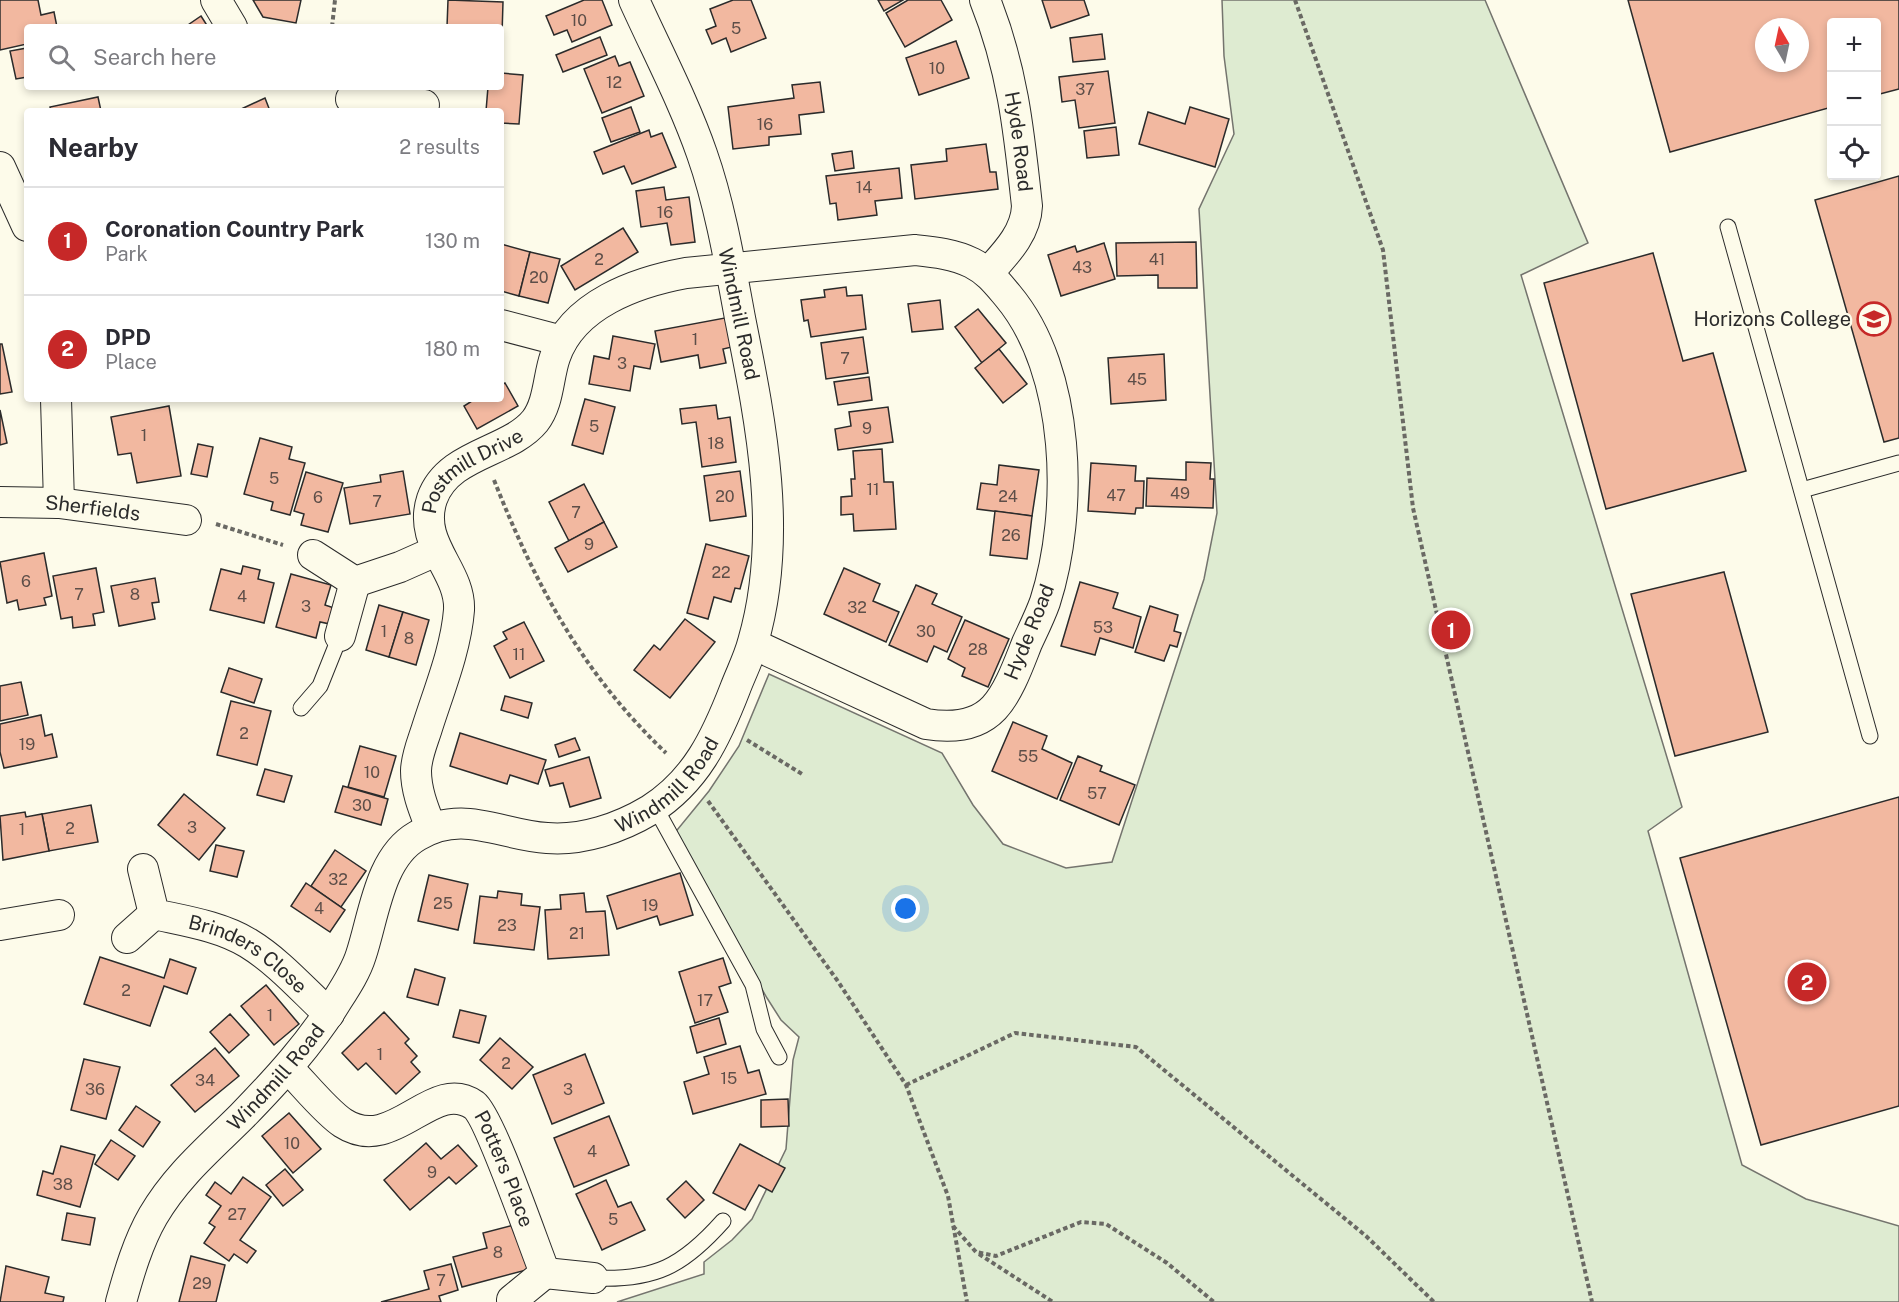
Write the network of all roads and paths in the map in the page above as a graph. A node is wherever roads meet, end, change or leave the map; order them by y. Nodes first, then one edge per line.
1 (216, 0) edge
2 (335, 0) edge
3 (634, 0) edge
4 (985, 0) edge
5 (1295, 0) edge
6 (230, 24) edge
7 (332, 24) edge
8 (351, 99) dead end
9 (424, 105) dead end
10 (386, 107) edge
11 (0, 167) edge
12 (24, 219) edge
13 (1728, 227) dead end
14 (730, 268) junction
15 (988, 273) junction
16 (504, 326) edge
17 (562, 341) junction
18 (56, 402) edge
19 (483, 452) junction
20 (1899, 463) edge
21 (1802, 490) junction
22 (0, 502) edge
23 (59, 503) junction
24 (186, 520) joint
25 (436, 551) junction
26 (313, 555) joint
27 (355, 582) junction
28 (339, 636) joint
29 (753, 644) junction
30 (301, 708) dead end
31 (722, 724) junction
32 (1870, 736) dead end
33 (802, 774) dead end
34 (691, 777) junction
35 (655, 807) junction
36 (431, 828) junction
37 (143, 869) dead end
38 (154, 914) junction
39 (59, 915) dead end
40 (0, 925) edge
41 (127, 938) dead end
42 (329, 1014) junction
43 (779, 1057) dead end
44 (288, 1068) junction
45 (906, 1085) junction
46 (723, 1221) dead end
47 (951, 1224) junction
48 (976, 1252) junction
49 (545, 1273) junction
50 (593, 1278) joint
51 (511, 1301) edge
52 (121, 1302) edge
53 (967, 1302) edge
54 (1053, 1302) edge
55 (1214, 1302) edge
56 (1434, 1302) edge
57 (1592, 1302) edge

1 - 6 street
2 - 7 path
3 - 14 street, Windmill Road
4 - 15 street, Hyde Road
5 - 57 path
8 - 10 street
9 - 10 street
11 - 12 street
13 - 21 lane
14 - 15 street, Hyde Road
14 - 17 street, Postmill Drive
14 - 29 street, Windmill Road
15 - 29 street, Hyde Road
16 - 17 street
17 - 19 street, Postmill Drive
18 - 23 street
19 - 25 street, Postmill Drive
19 - 34 path
20 - 21 lane
21 - 32 lane
22 - 23 street, Sherfields
23 - 24 street, Sherfields
24 - 26 path
25 - 27 street
25 - 36 street, Postmill Drive
26 - 27 street
27 - 28 street
28 - 30 lane
29 - 31 street, Windmill Road
31 - 33 path
31 - 34 street, Windmill Road
34 - 35 street, Windmill Road
34 - 45 path
35 - 36 street, Windmill Road
35 - 43 lane
36 - 42 street, Windmill Road
37 - 38 street
38 - 41 street
38 - 42 street, Brinders Close
39 - 40 street
42 - 44 street, Windmill Road
44 - 49 street, Potters Place
44 - 52 street, Windmill Road
45 - 47 path
45 - 56 path
46 - 50 lane
47 - 48 path
47 - 53 path
48 - 54 path
48 - 55 path
49 - 50 street
49 - 51 street

